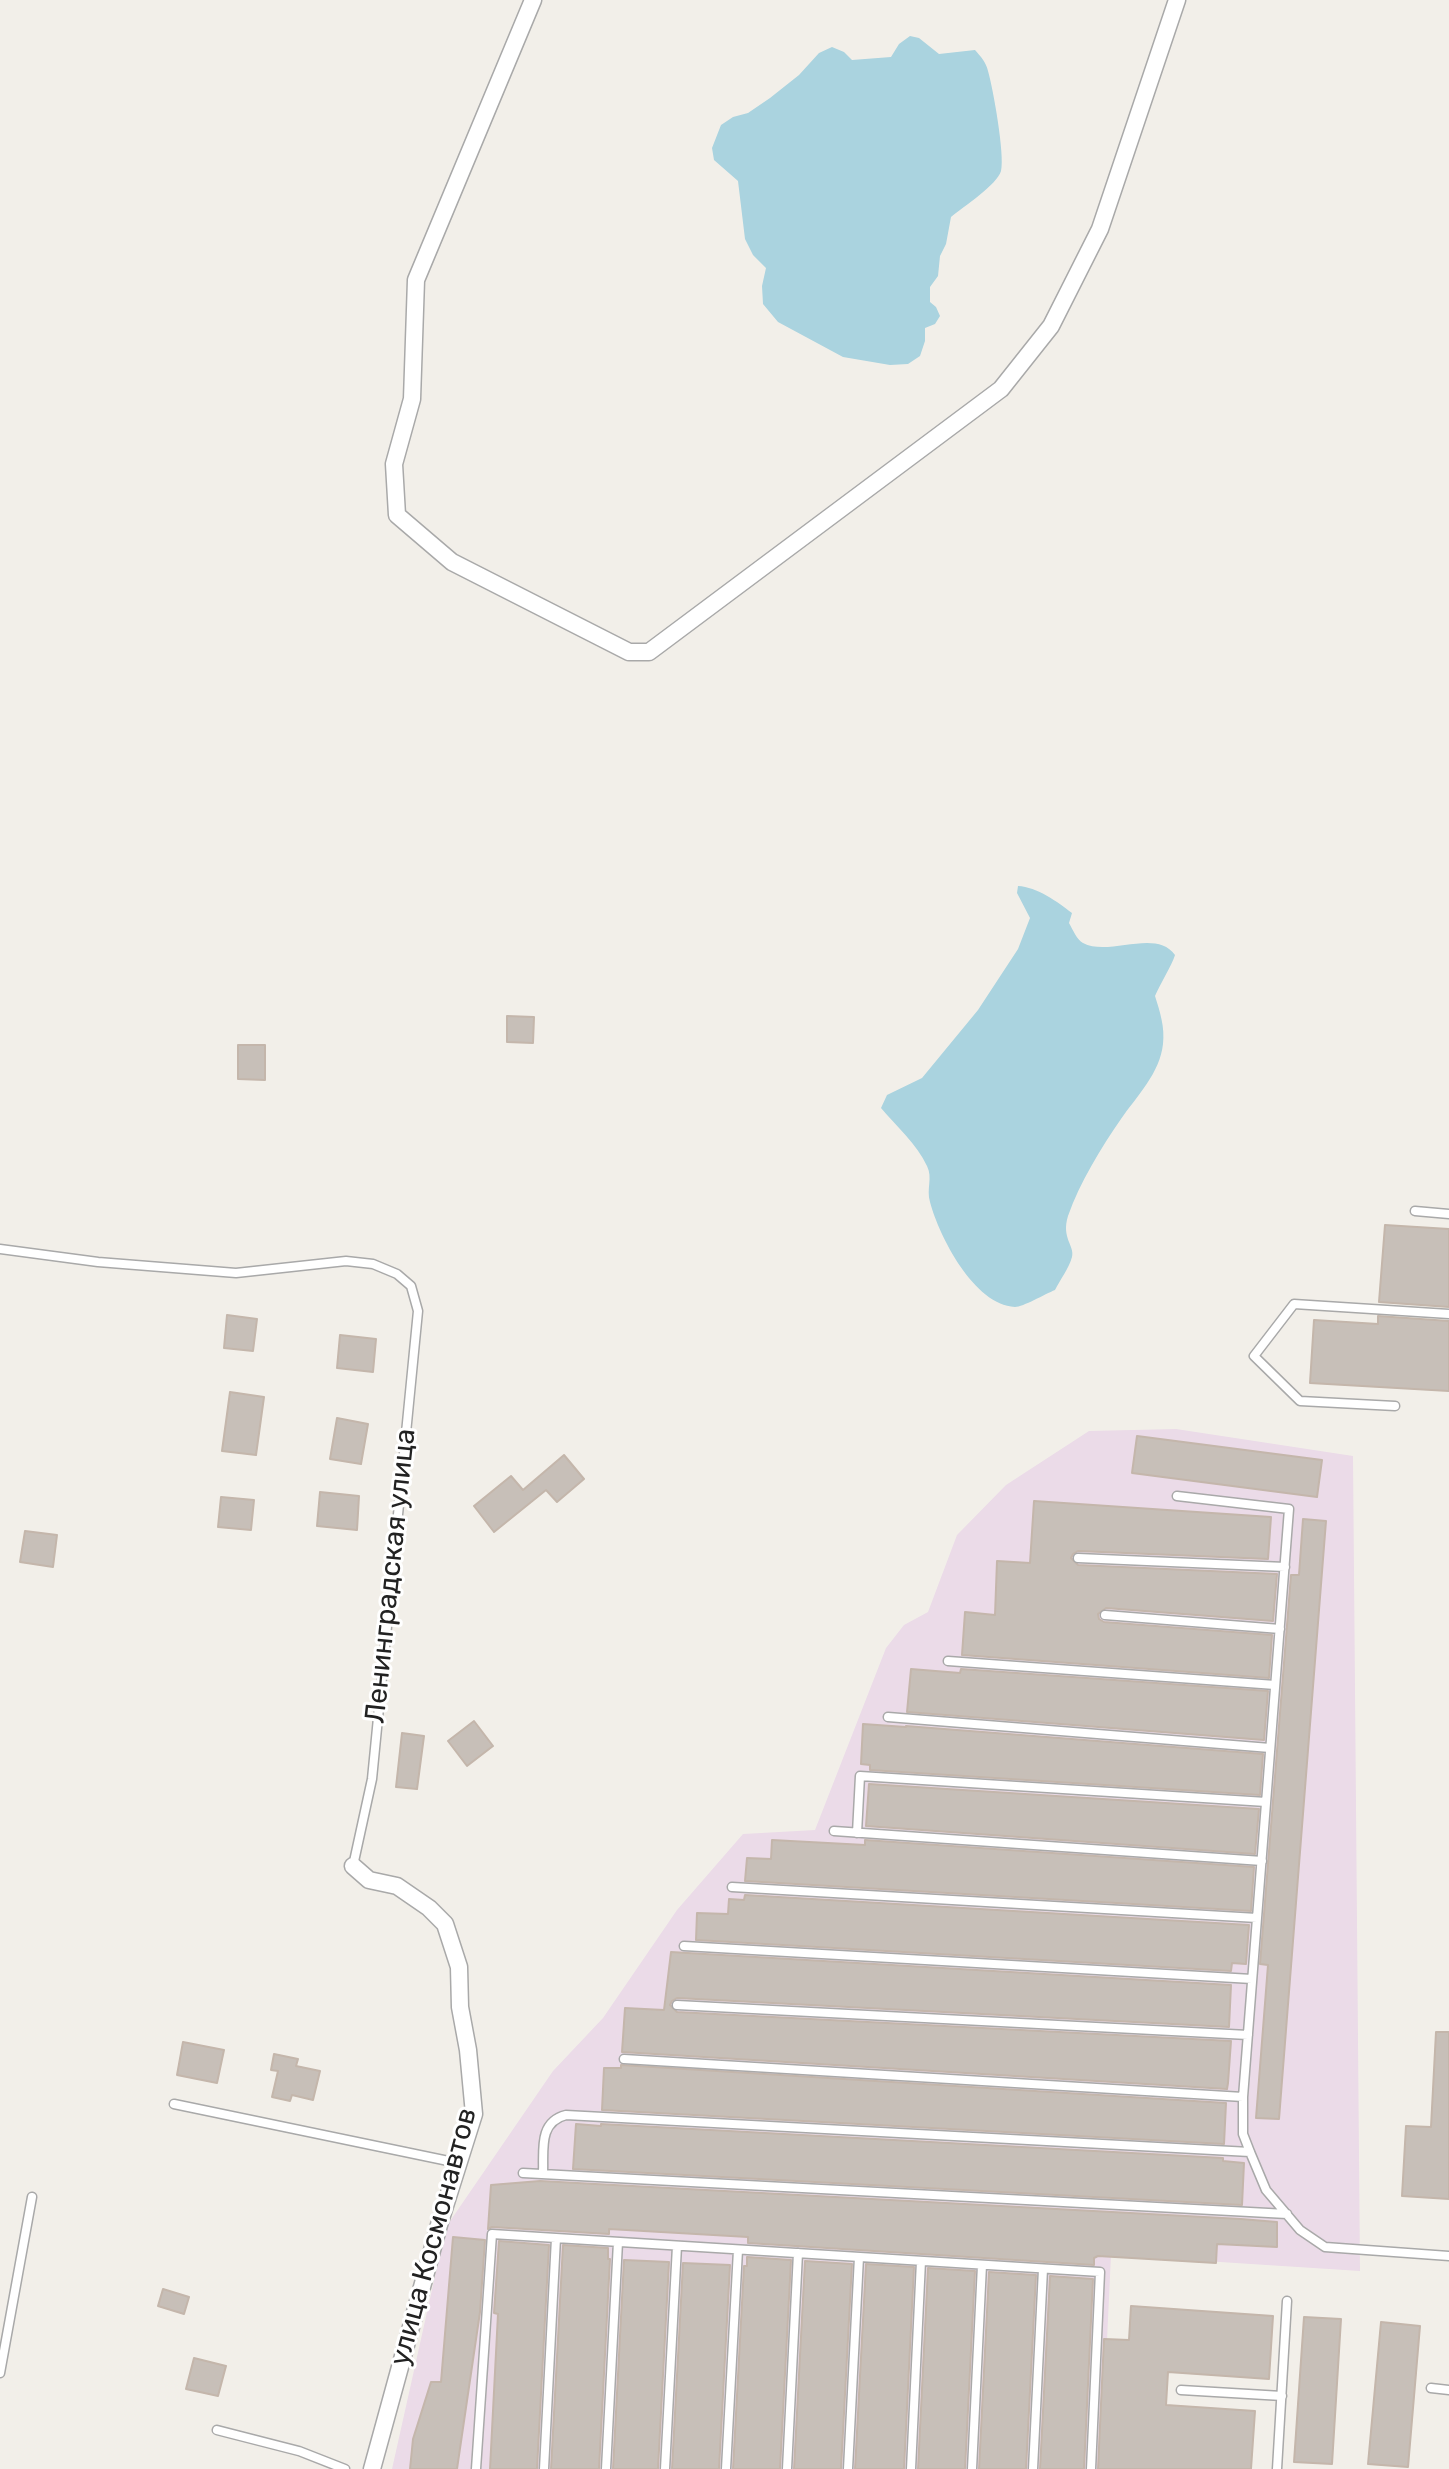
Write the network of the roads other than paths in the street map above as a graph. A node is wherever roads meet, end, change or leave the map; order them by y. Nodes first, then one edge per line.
1 (533, 0) edge
2 (1177, 0) edge
3 (1415, 1211) dead end
4 (1449, 1214) edge
5 (0, 1249) edge
6 (1449, 1314) edge
7 (1395, 1406) dead end
8 (1177, 1496) dead end
9 (1078, 1558) dead end
10 (1285, 1567) junction
11 (1105, 1615) dead end
12 (1280, 1629) junction
13 (948, 1661) dead end
14 (1275, 1685) junction
15 (888, 1717) dead end
16 (1270, 1748) junction
17 (1266, 1802) junction
18 (834, 1831) dead end
19 (857, 1833) junction
20 (1262, 1861) junction
21 (353, 1866) joint
22 (732, 1887) dead end
23 (1257, 1918) junction
24 (684, 1946) dead end
25 (1252, 1979) junction
26 (677, 2005) dead end
27 (1248, 2035) junction
28 (624, 2059) dead end
29 (1243, 2097) junction
30 (174, 2104) dead end
31 (1250, 2152) junction
32 (459, 2163) junction
33 (523, 2173) dead end
34 (543, 2173) junction
35 (32, 2197) dead end
36 (1287, 2214) junction
37 (556, 2238) junction
38 (618, 2242) junction
39 (677, 2246) junction
40 (738, 2250) junction
41 (798, 2253) junction
42 (1449, 2256) edge
43 (859, 2257) junction
44 (921, 2261) junction
45 (982, 2265) junction
46 (1043, 2269) junction
47 (1287, 2301) dead end
48 (0, 2373) edge
49 (1431, 2388) dead end
50 (1181, 2390) dead end
51 (1449, 2390) edge
52 (1282, 2396) junction
53 (217, 2430) dead end
54 (345, 2469) edge
55 (372, 2469) edge
56 (476, 2469) edge
57 (544, 2469) edge
58 (606, 2469) edge
59 (665, 2469) edge
60 (726, 2469) edge
61 (787, 2469) edge
62 (848, 2469) edge
63 (911, 2469) edge
64 (972, 2469) edge
65 (1033, 2469) edge
66 (1091, 2469) edge
67 (1277, 2469) edge

1 - 2 street
3 - 4 lane
5 - 21 lane, Ленинградская улица
6 - 7 lane
8 - 10 lane
9 - 10 lane
10 - 12 lane
11 - 12 lane
12 - 14 lane
13 - 14 lane
14 - 16 lane
15 - 16 lane
16 - 17 lane
17 - 19 lane
17 - 20 lane
18 - 19 lane
19 - 20 lane
20 - 23 lane
21 - 32 street, улица Космонавтов
22 - 23 lane
23 - 25 lane
24 - 25 lane
25 - 27 lane
26 - 27 lane
27 - 29 lane
28 - 29 lane
29 - 31 lane
30 - 32 lane
31 - 34 lane
31 - 36 lane
32 - 55 street, улица Космонавтов
33 - 34 lane
34 - 36 lane
35 - 48 lane
36 - 42 lane
37 - 38 lane
37 - 56 lane
37 - 57 lane
38 - 39 lane
38 - 58 lane
39 - 40 lane
39 - 59 lane
40 - 41 lane
40 - 60 lane
41 - 43 lane
41 - 61 lane
43 - 44 lane
43 - 62 lane
44 - 45 lane
44 - 63 lane
45 - 46 lane
45 - 64 lane
46 - 65 lane
46 - 66 lane
47 - 52 lane
49 - 51 lane
50 - 52 lane
52 - 67 lane
53 - 54 lane

